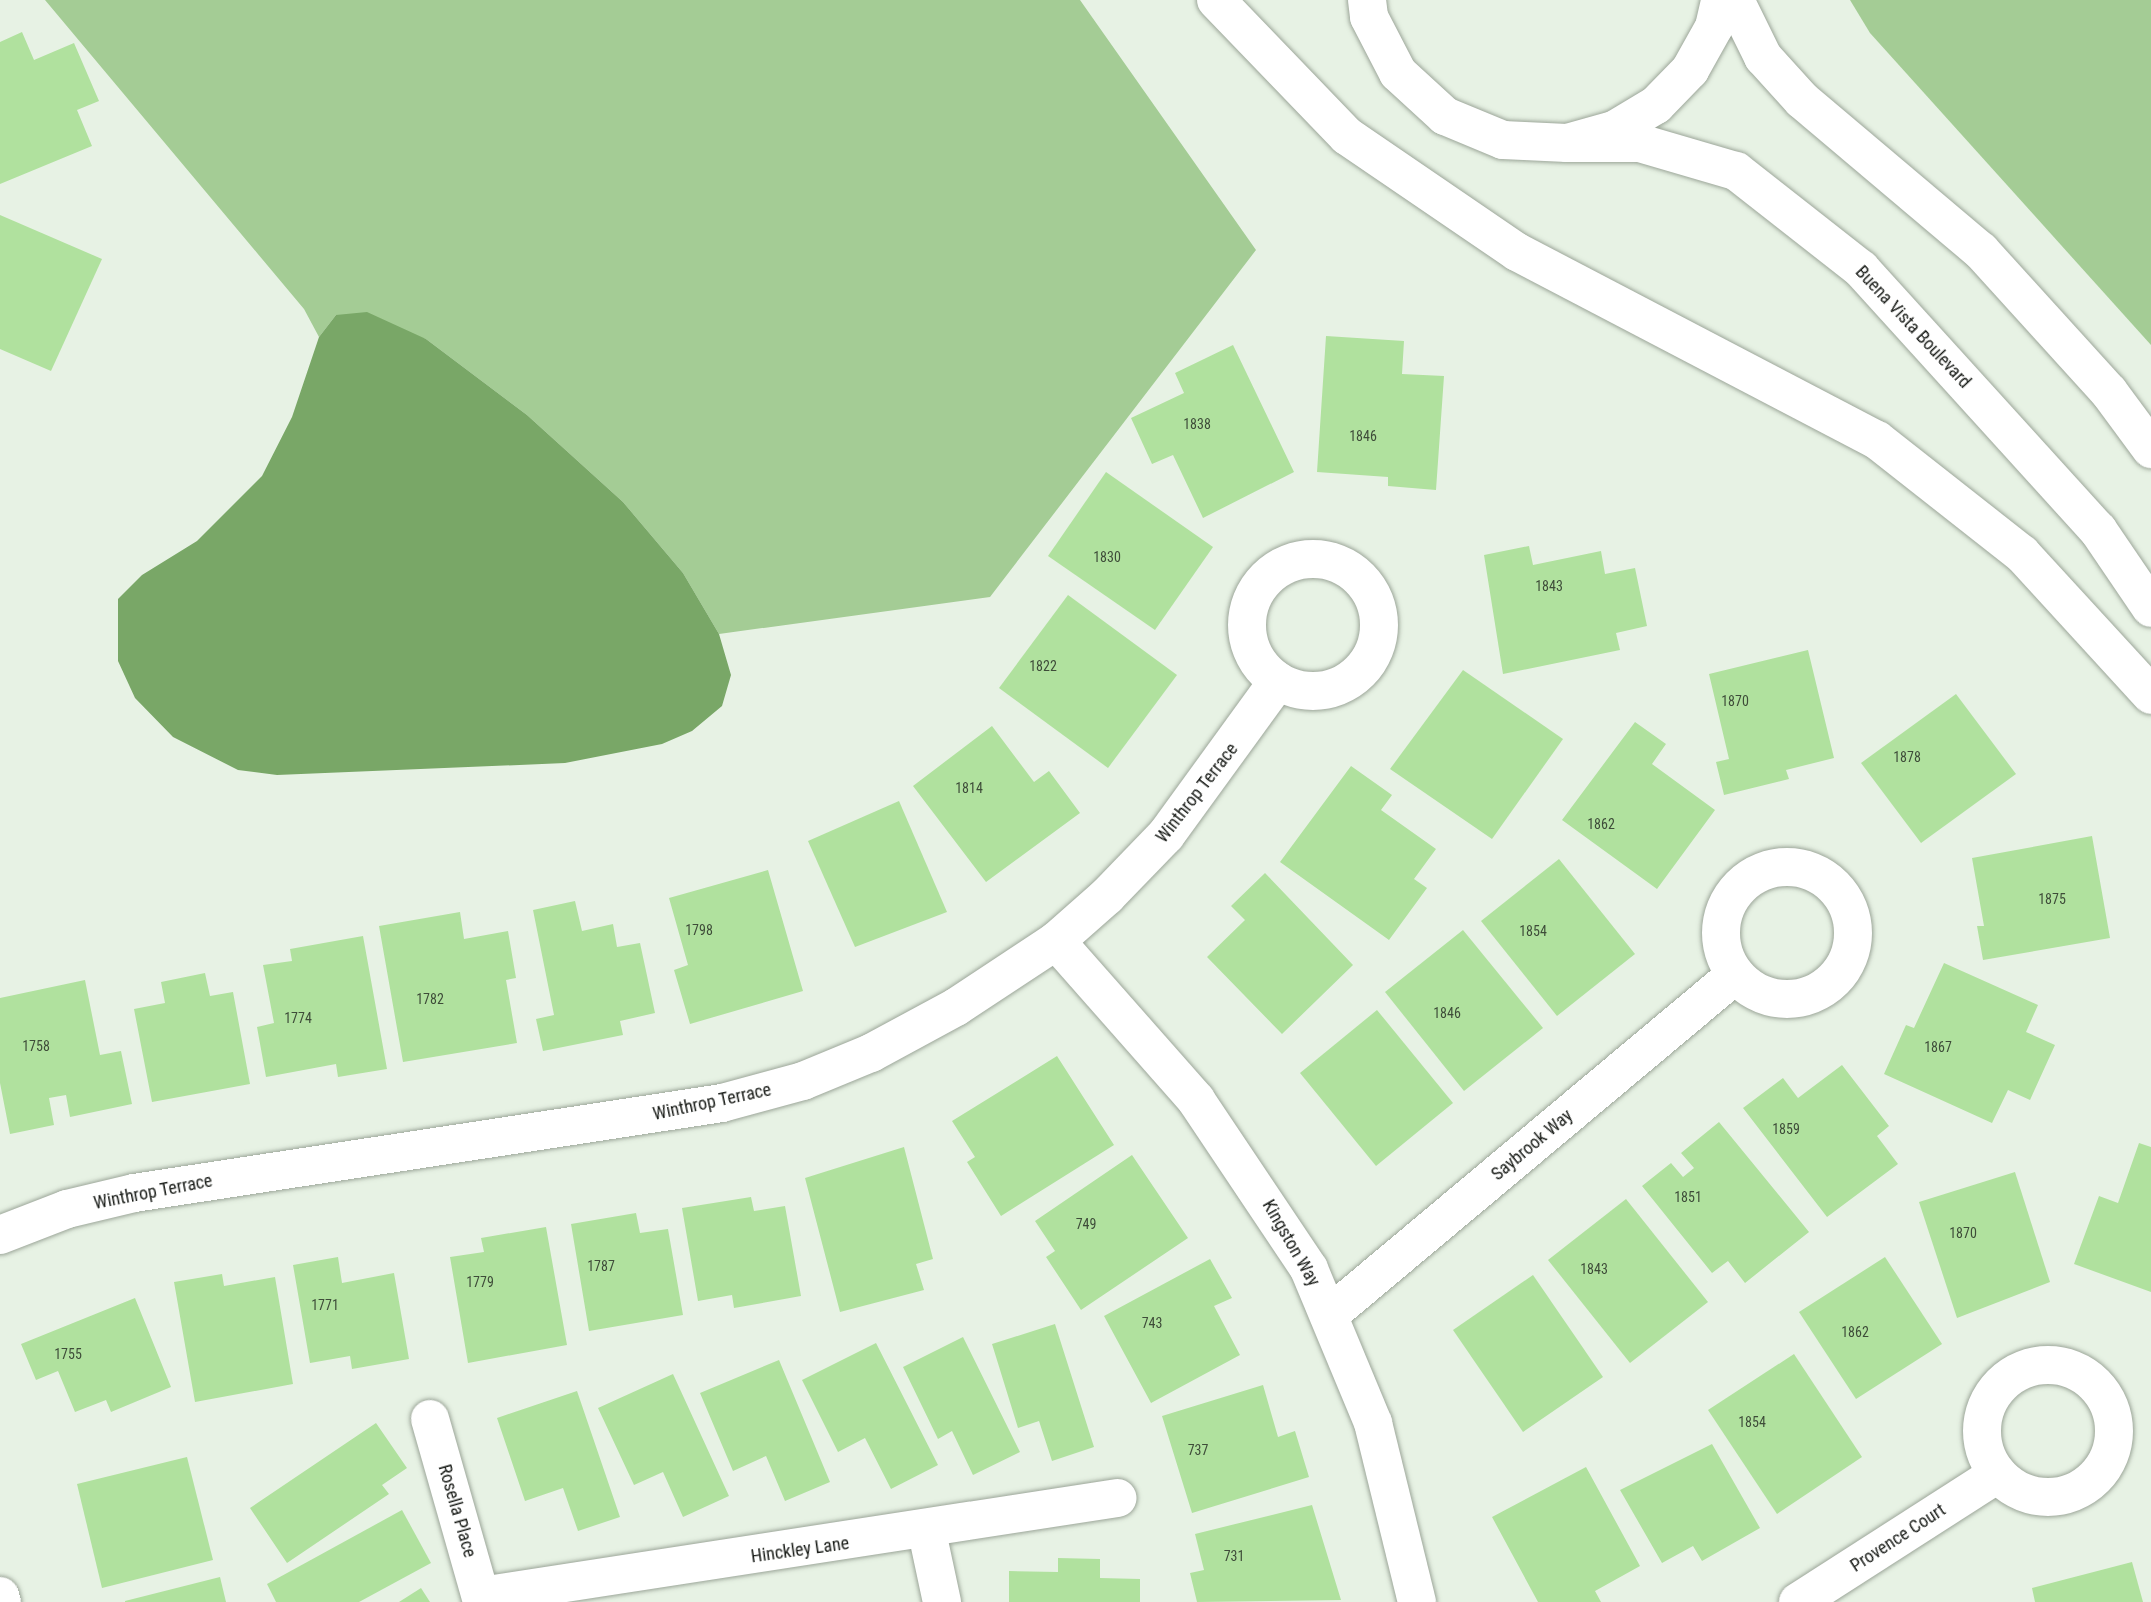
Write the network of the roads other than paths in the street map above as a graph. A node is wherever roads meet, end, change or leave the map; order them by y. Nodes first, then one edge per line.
1 (1216, 0) edge
2 (1367, 0) edge
3 (1720, 0) edge
4 (1735, 0) edge
5 (1567, 144) junction
6 (2151, 450) edge
7 (2151, 608) edge
8 (1278, 681) dead end
9 (2151, 695) edge
10 (1056, 941) junction
11 (1735, 975) dead end
12 (0, 1235) edge
13 (1329, 1315) junction
14 (430, 1419) dead end
15 (1997, 1474) dead end
16 (1118, 1499) dead end
17 (927, 1532) junction
18 (0, 1597) edge
19 (482, 1599) edge
20 (2, 1602) edge
21 (942, 1602) edge
22 (1418, 1602) edge
23 (1798, 1602) edge

1 - 9 street
2 - 5 street
3 - 5 street
4 - 6 street
5 - 7 street, Buena Vista Boulevard
8 - 10 street, Winthrop Terrace
10 - 12 street, Winthrop Terrace
10 - 13 street, Kingston Way
11 - 13 street, Saybrook Way
13 - 22 street, Kingston Way
14 - 19 street, Rosella Place
15 - 23 street, Provence Court
16 - 17 street, Hinckley Lane
17 - 19 street, Hinckley Lane
17 - 21 street
18 - 20 street

